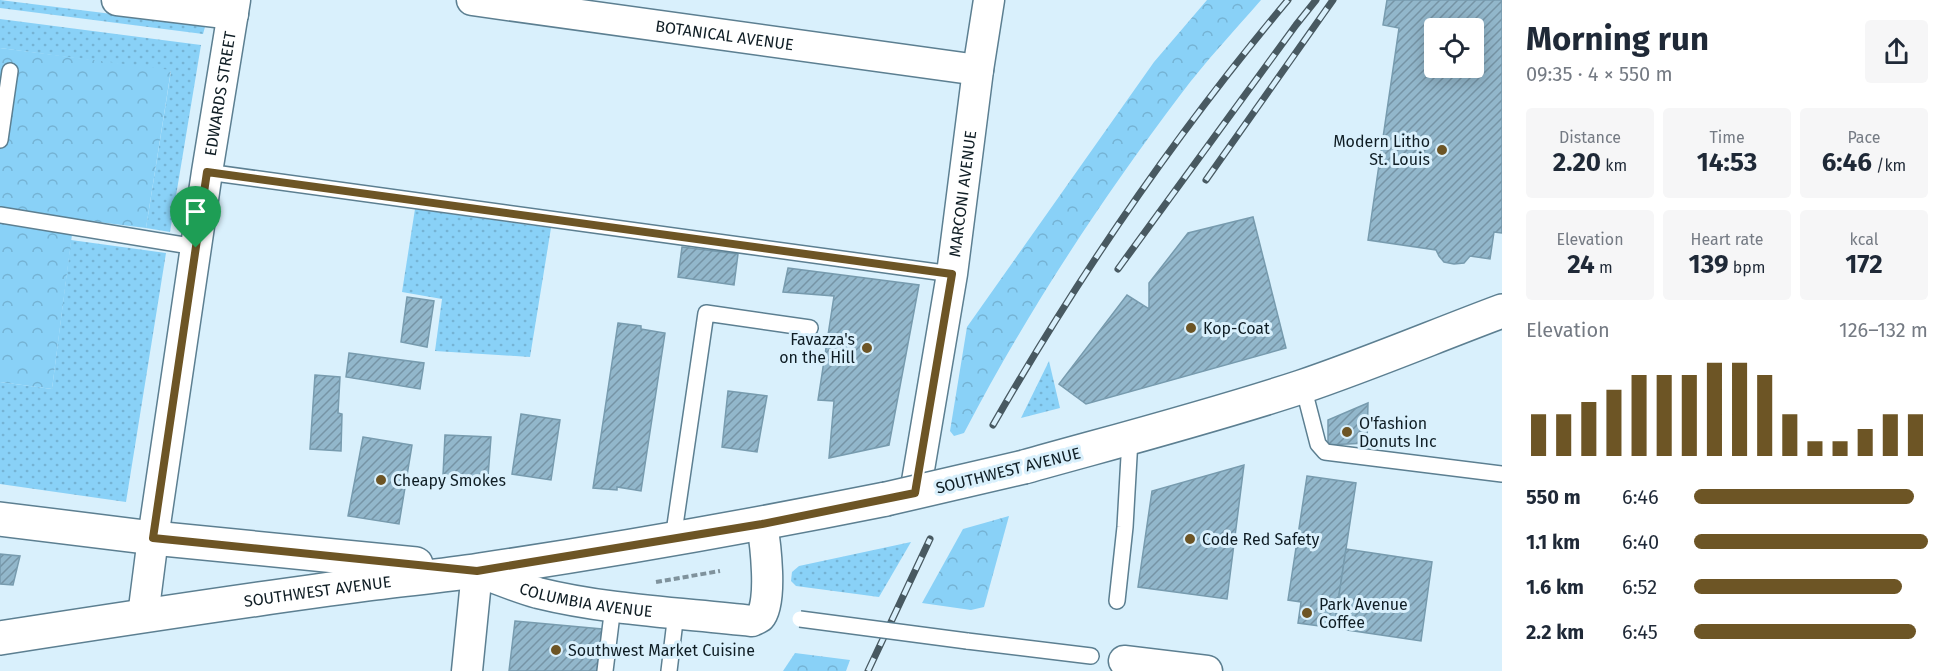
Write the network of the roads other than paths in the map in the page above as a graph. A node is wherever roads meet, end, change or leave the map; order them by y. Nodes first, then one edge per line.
1 (117, 0) edge
2 (472, 0) edge
3 (989, 0) edge
4 (234, 7) edge
5 (978, 70) junction
6 (10, 71) dead end
7 (0, 140) edge
8 (207, 172) junction
9 (0, 215) edge
10 (196, 248) junction
11 (952, 274) junction
12 (1502, 311) edge
13 (810, 328) dead end
14 (1303, 386) junction
15 (1130, 439) junction
16 (1502, 474) edge
17 (901, 496) junction
18 (0, 519) edge
19 (762, 524) junction
20 (153, 538) junction
21 (673, 539) junction
22 (477, 571) junction
23 (1117, 601) dead end
24 (613, 606) junction
25 (676, 613) junction
26 (143, 616) junction
27 (800, 619) dead end
28 (0, 638) edge
29 (1091, 656) dead end
30 (1124, 661) dead end
31 (467, 671) edge
32 (605, 671) edge
33 (669, 671) edge
34 (1207, 671) edge

1 - 4 street
2 - 5 street, BOTANICAL AVENUE
3 - 5 street, MARCONI AVENUE
4 - 8 street, EDWARDS STREET
5 - 11 street, MARCONI AVENUE
6 - 7 lane
8 - 10 street, EDWARDS STREET
8 - 11 lane
9 - 10 lane
10 - 20 street, EDWARDS STREET
11 - 17 street, MARCONI AVENUE
12 - 14 street, SOUTHWEST AVENUE
13 - 21 lane
14 - 15 street, SOUTHWEST AVENUE
14 - 16 lane
15 - 17 street, SOUTHWEST AVENUE, bridge
15 - 23 lane
17 - 19 street, SOUTHWEST AVENUE
18 - 20 street, COLUMBIA AVENUE
19 - 21 street, SOUTHWEST AVENUE
19 - 25 street, COLUMBIA AVENUE
20 - 22 street, COLUMBIA AVENUE
20 - 26 street, EDWARDS STREET
21 - 22 street, SOUTHWEST AVENUE
22 - 24 street, COLUMBIA AVENUE
22 - 26 street, SOUTHWEST AVENUE
22 - 31 street
24 - 25 street, COLUMBIA AVENUE
24 - 32 lane
25 - 33 lane
26 - 28 street, SOUTHWEST AVENUE
27 - 29 lane, bridge
30 - 34 street

